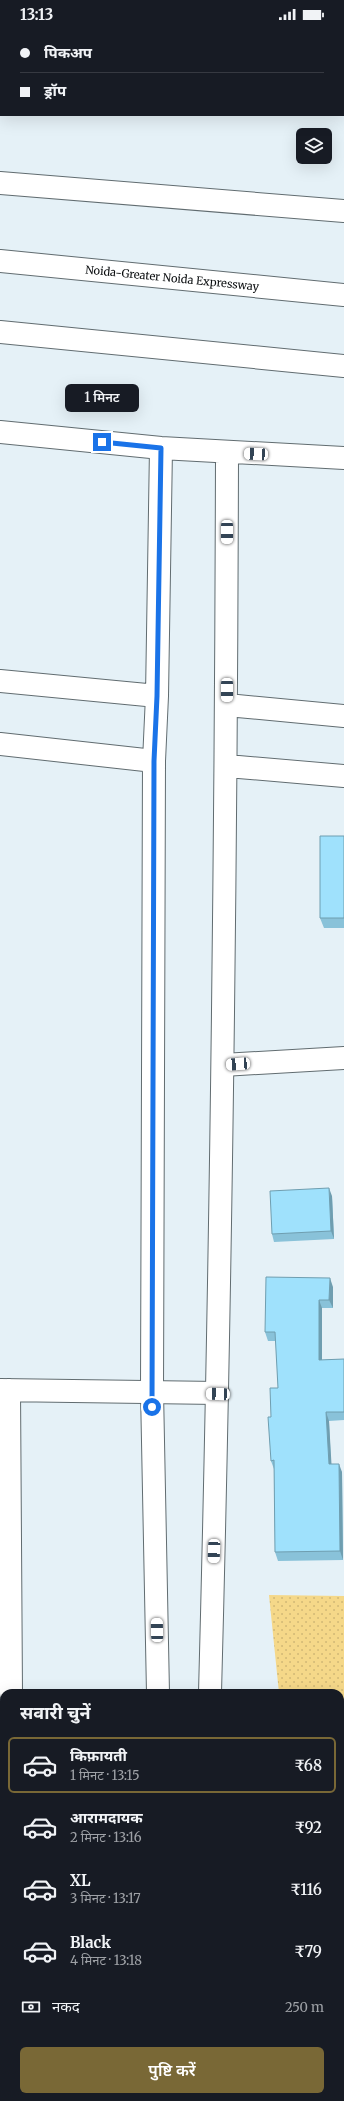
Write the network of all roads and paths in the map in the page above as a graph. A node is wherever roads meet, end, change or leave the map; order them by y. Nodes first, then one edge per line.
1 (0, 184) edge
2 (341, 210) edge
3 (0, 261) edge
4 (344, 295) edge
5 (0, 332) edge
6 (344, 366) edge
7 (0, 432) edge
8 (161, 448) junction
9 (227, 453) junction
10 (344, 458) edge
11 (0, 681) edge
12 (157, 696) junction
13 (227, 706) junction
14 (344, 716) edge
15 (0, 744) edge
16 (154, 761) junction
17 (227, 766) junction
18 (344, 776) edge
19 (344, 1058) edge
20 (223, 1065) junction
21 (5, 1390) edge
22 (152, 1391) junction
23 (218, 1394) junction
24 (11, 1689) edge
25 (158, 1689) edge
26 (210, 1689) edge

1 - 2 main road
3 - 4 main road, Noida-Greater Noida Expressway
5 - 6 main road
7 - 8 main road
8 - 9 main road
8 - 12 main road
9 - 10 main road
9 - 13 main road
11 - 12 main road
12 - 16 main road
13 - 14 main road
13 - 17 main road
15 - 16 main road
16 - 22 main road
17 - 18 main road
17 - 20 main road
19 - 20 main road
20 - 23 main road
21 - 22 main road
21 - 24 main road
22 - 23 main road
22 - 25 main road
23 - 26 main road

